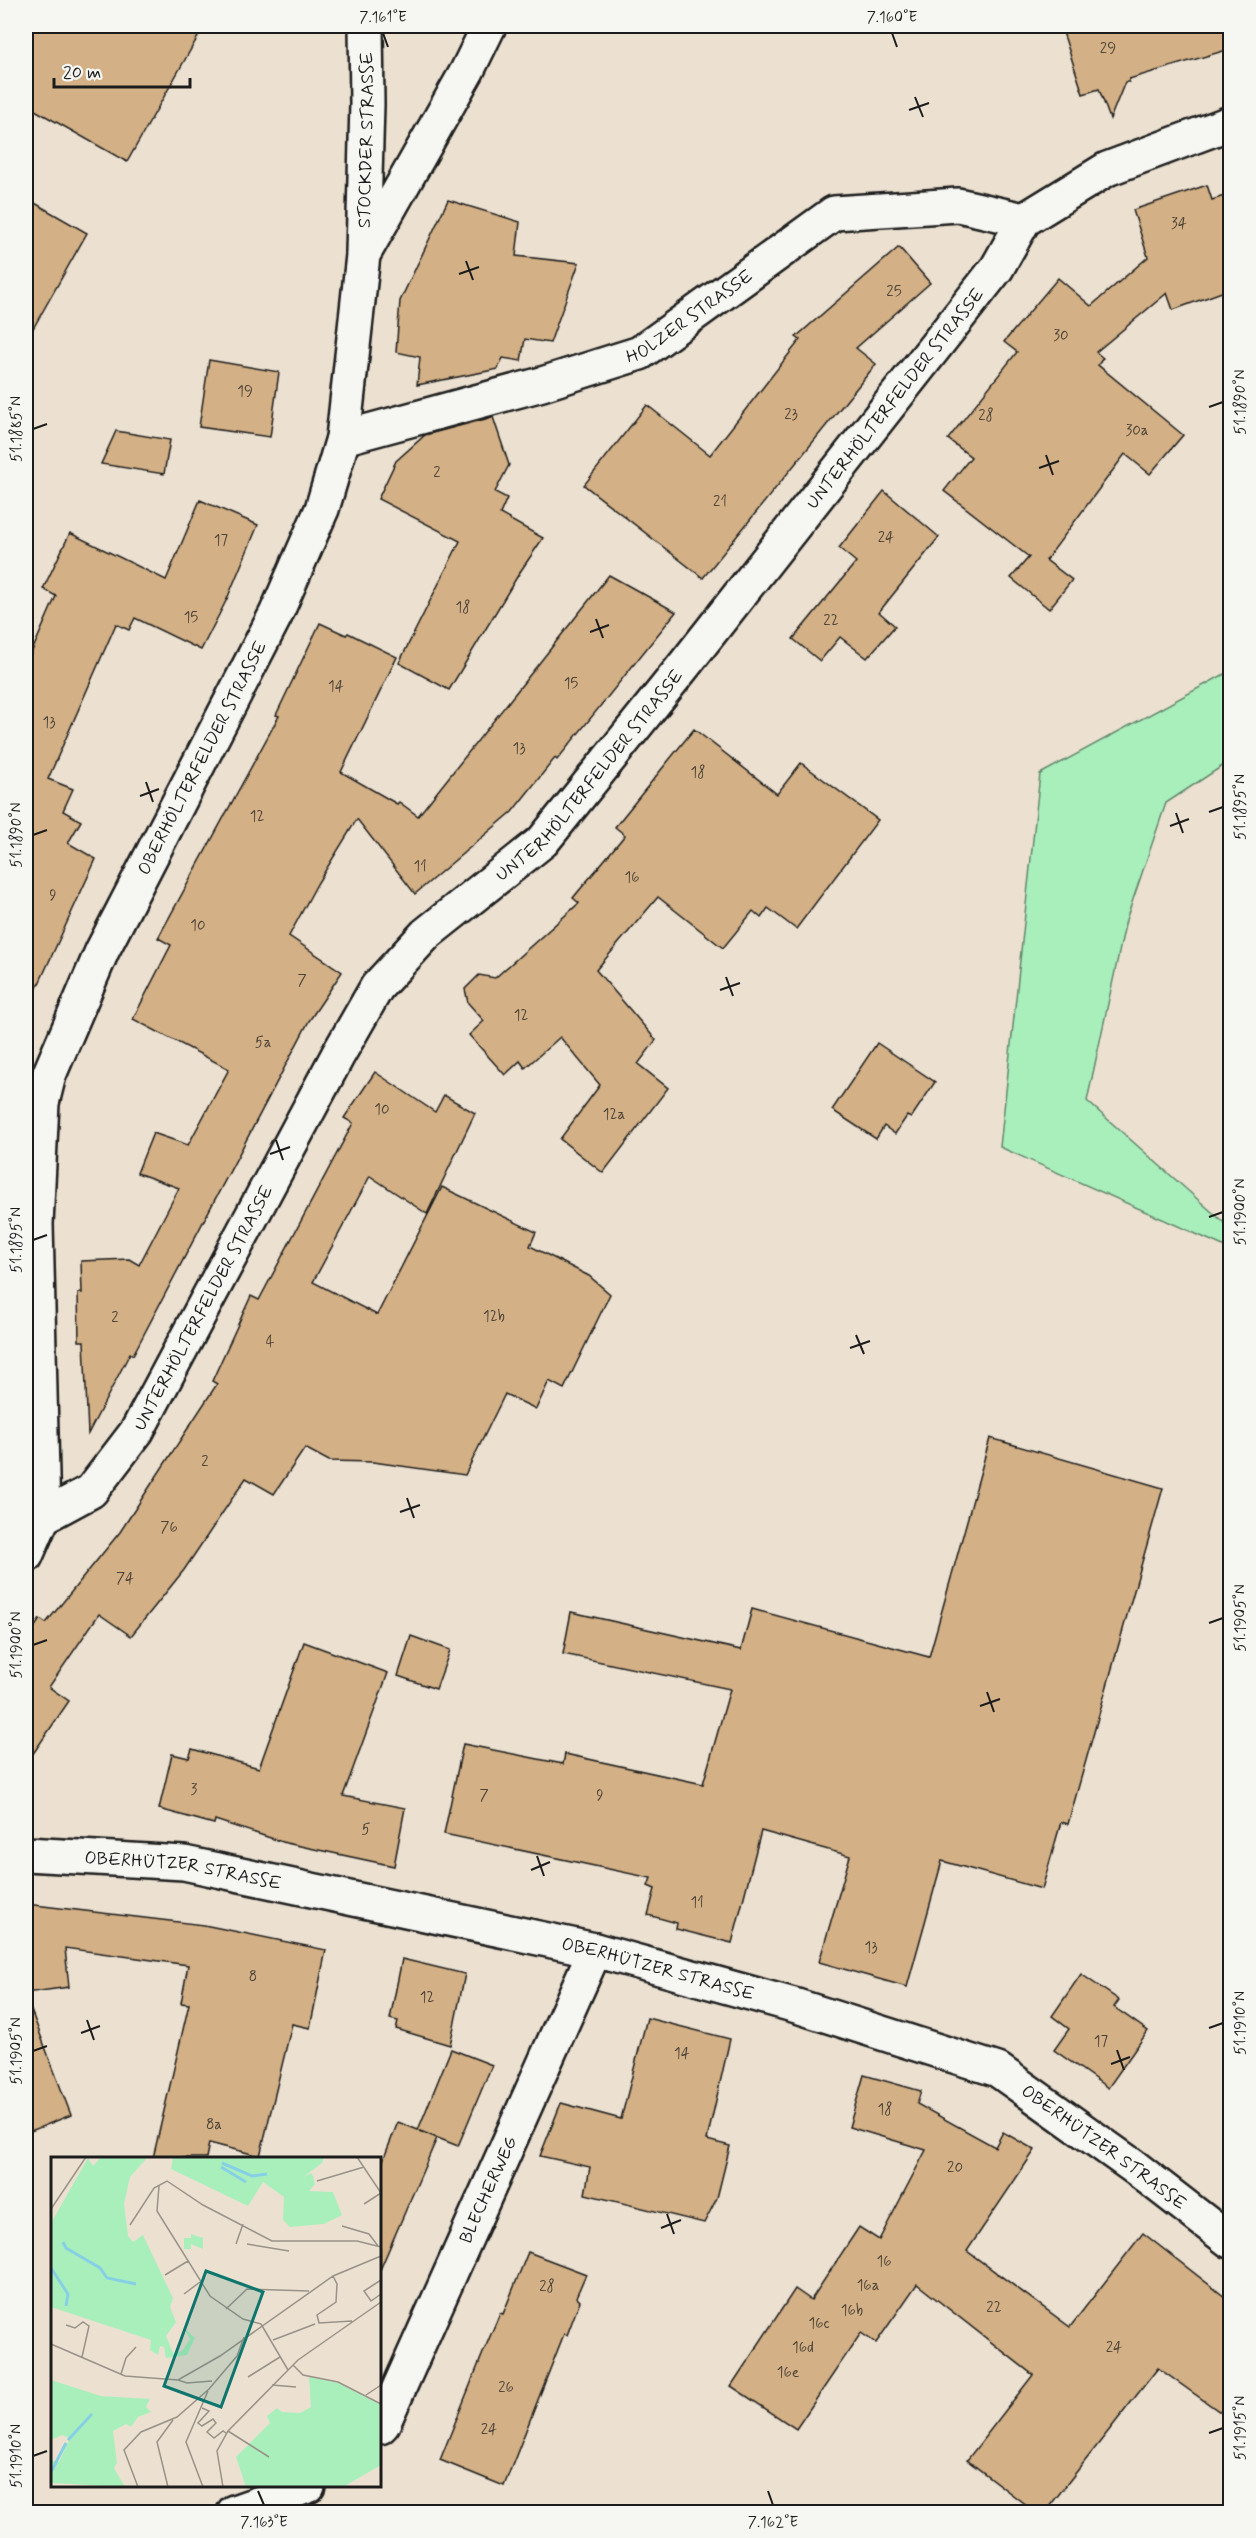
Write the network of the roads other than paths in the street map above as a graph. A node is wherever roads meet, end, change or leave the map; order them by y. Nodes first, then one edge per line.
1 (366, 26) edge
2 (489, 26) edge
3 (1230, 123) edge
4 (1024, 220) junction
5 (363, 255) junction
6 (343, 438) junction
7 (43, 1517) junction
8 (26, 1556) edge
9 (26, 1854) edge
10 (595, 1950) junction
11 (1230, 2241) edge
12 (381, 2426) edge
13 (305, 2487) edge
14 (234, 2512) edge

1 - 5 street, STOCKDER STRASSE
2 - 5 street, OBERHÖLTERFELDER STRASSE
3 - 4 street, UNTERHÖLTERFELDER STRASSE
4 - 6 street, HOLZER STRASSE
4 - 7 street, UNTERHÖLTERFELDER STRASSE
5 - 6 street, OBERHÖLTERFELDER STRASSE
6 - 7 street, OBERHÖLTERFELDER STRASSE
7 - 8 street
9 - 10 street, OBERHÜTZER STRASSE
10 - 11 street, OBERHÜTZER STRASSE
10 - 12 street, BLECHERWEG
13 - 14 street

